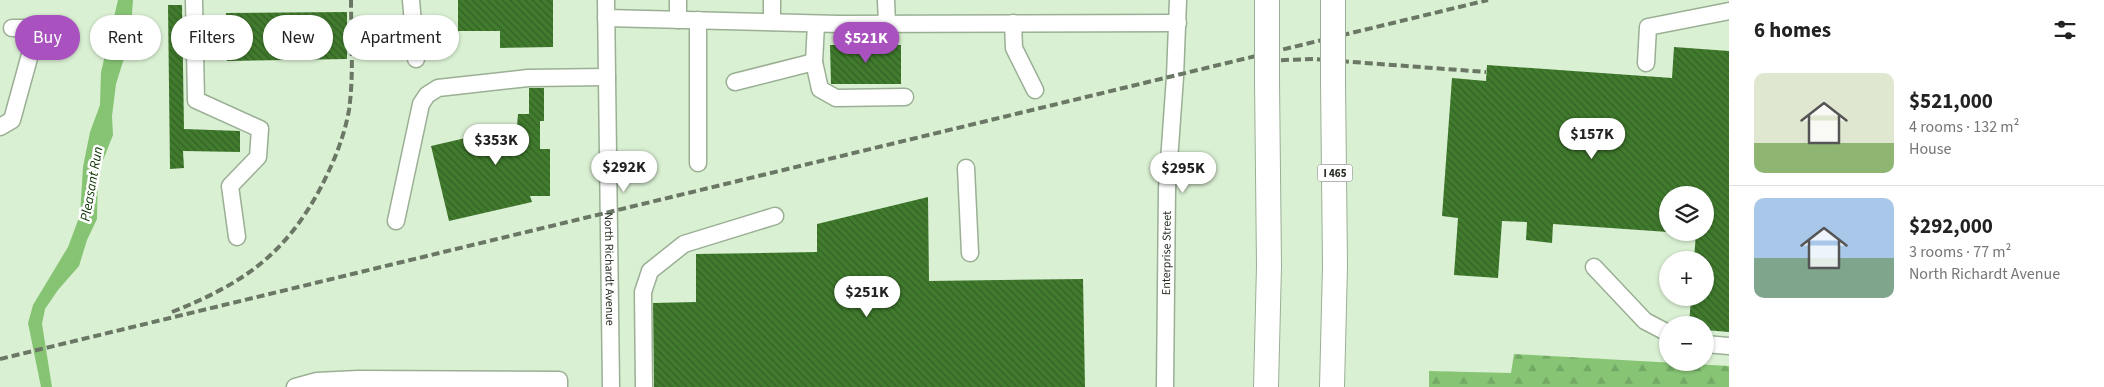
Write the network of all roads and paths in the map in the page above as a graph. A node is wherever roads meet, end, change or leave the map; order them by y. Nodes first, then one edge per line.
1 (194, 0) edge
2 (411, 0) edge
3 (606, 0) edge
4 (678, 0) edge
5 (772, 0) edge
6 (886, 0) edge
7 (1178, 0) edge
8 (1267, 0) edge
9 (1333, 10) edge
10 (1729, 11) edge
11 (412, 15) edge
12 (606, 18) junction
13 (678, 20) junction
14 (698, 20) junction
15 (772, 22) junction
16 (1013, 23) junction
17 (1178, 23) junction
18 (816, 24) junction
19 (887, 24) junction
20 (12, 28) dead end
21 (814, 62) junction
22 (1646, 63) dead end
23 (607, 77) junction
24 (735, 82) dead end
25 (1036, 90) dead end
26 (905, 97) dead end
27 (0, 127) edge
28 (698, 163) dead end
29 (966, 168) dead end
30 (775, 216) dead end
31 (396, 221) dead end
32 (237, 237) dead end
33 (970, 253) dead end
34 (1594, 267) dead end
35 (1659, 328) edge
36 (1714, 345) edge
37 (1729, 346) edge
38 (295, 387) edge
39 (559, 387) edge
40 (611, 387) edge
41 (644, 387) edge
42 (1165, 387) edge
43 (1266, 387) edge
44 (1332, 387) edge

1 - 32 street
2 - 11 street
3 - 12 street, North Richardt Avenue
4 - 13 street
5 - 15 street
6 - 19 street
7 - 17 street, Enterprise Street
8 - 43 highway, bridge
9 - 44 highway, I 465, bridge
10 - 22 street
12 - 13 street
12 - 23 street, North Richardt Avenue
13 - 14 street
14 - 15 street
14 - 28 street
15 - 18 street
16 - 17 street
16 - 19 street
16 - 25 street
17 - 42 street, Enterprise Street
18 - 19 street
18 - 21 street
20 - 27 street
21 - 24 street
21 - 26 street
23 - 31 street
23 - 40 street, North Richardt Avenue
29 - 33 street
30 - 41 street
34 - 35 street
36 - 37 street
38 - 39 street

